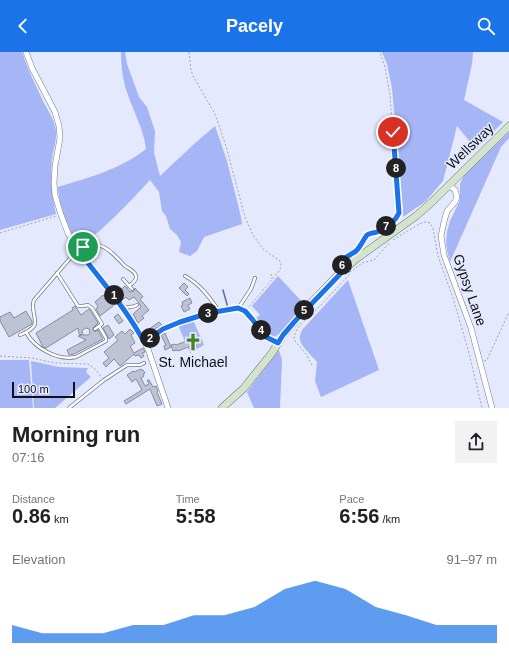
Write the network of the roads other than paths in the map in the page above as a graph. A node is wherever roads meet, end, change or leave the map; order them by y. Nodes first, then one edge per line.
1 (26, 52) edge
2 (509, 126) edge
3 (448, 185) junction
4 (78, 250) junction
5 (57, 273) junction
6 (185, 276) dead end
7 (255, 278) dead end
8 (124, 279) dead end
9 (137, 305) dead end
10 (124, 308) junction
11 (238, 308) junction
12 (220, 311) junction
13 (99, 326) junction
14 (95, 329) dead end
15 (26, 332) junction
16 (20, 335) dead end
17 (144, 342) junction
18 (278, 343) junction
19 (144, 363) dead end
20 (69, 408) edge
21 (168, 408) edge
22 (222, 408) edge
23 (492, 408) edge

1 - 4 street
2 - 3 main road, Wellsway
3 - 18 main road, Wellsway
3 - 23 street, Gypsy Lane
4 - 5 lane
4 - 8 lane
4 - 10 street
5 - 13 lane
5 - 15 lane
6 - 12 lane
7 - 11 lane
9 - 10 lane
10 - 17 street
11 - 12 street
11 - 18 street
12 - 17 street
13 - 14 lane
13 - 15 lane
15 - 16 lane
17 - 21 street
18 - 22 main road, Wellsway
19 - 20 lane

